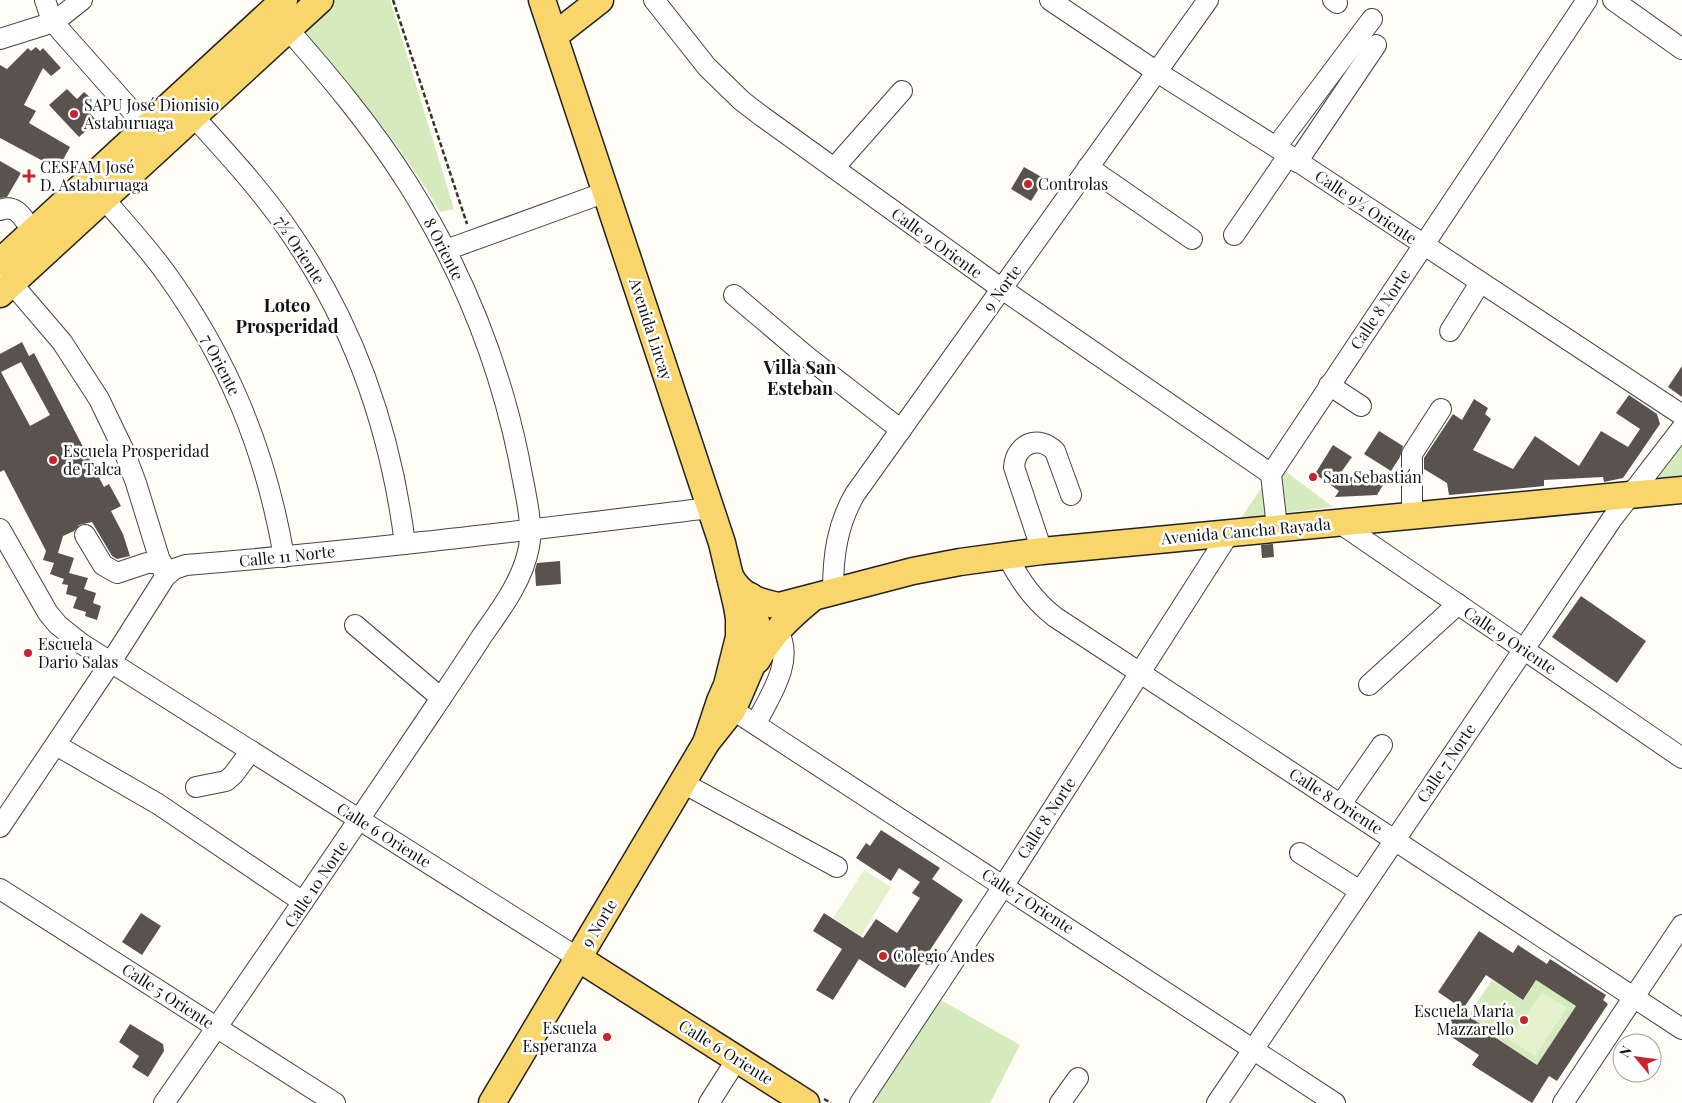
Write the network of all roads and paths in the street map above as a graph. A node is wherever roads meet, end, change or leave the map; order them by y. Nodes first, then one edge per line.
1 (45, 0) edge
2 (82, 0) edge
3 (320, 0) edge
4 (393, 0) edge
5 (542, 0) edge
6 (600, 0) edge
7 (654, 0) edge
8 (1050, 0) edge
9 (1208, 0) edge
10 (1587, 0) edge
11 (1613, 0) edge
12 (281, 13) edge
13 (1372, 19) dead end
14 (54, 22) junction
15 (554, 36) junction
16 (0, 39) edge
17 (1376, 44) dead end
18 (1682, 49) edge
19 (1157, 72) junction
20 (902, 91) dead end
21 (176, 98) junction
22 (194, 117) junction
23 (154, 136) junction
24 (1287, 155) junction
25 (1088, 167) junction
26 (834, 168) junction
27 (606, 192) junction
28 (104, 199) junction
29 (0, 210) edge
30 (33, 231) junction
31 (1234, 235) dead end
32 (1192, 238) dead end
33 (472, 240) junction
34 (1422, 245) junction
35 (446, 250) junction
36 (3, 277) edge
37 (1480, 283) junction
38 (1002, 289) junction
39 (734, 295) dead end
40 (1450, 331) dead end
41 (1329, 385) junction
42 (1361, 406) dead end
43 (1441, 409) dead end
44 (1682, 415) edge
45 (1682, 428) edge
46 (901, 430) junction
47 (1270, 474) junction
48 (1682, 490) edge
49 (1071, 494) dead end
50 (1631, 495) junction
51 (710, 508) junction
52 (1412, 515) junction
53 (1338, 522) junction
54 (1277, 528) junction
55 (0, 529) edge
56 (530, 530) junction
57 (1230, 532) junction
58 (85, 535) dead end
59 (405, 544) junction
60 (1042, 550) junction
61 (1007, 555) junction
62 (284, 557) junction
63 (164, 570) junction
64 (735, 571) junction
65 (812, 597) junction
66 (751, 598) junction
67 (1458, 604) junction
68 (355, 625) dead end
69 (768, 630) junction
70 (1524, 649) junction
71 (111, 662) junction
72 (743, 664) junction
73 (1140, 673) junction
74 (1369, 685) dead end
75 (441, 698) junction
76 (726, 705) junction
77 (756, 723) junction
78 (56, 745) junction
79 (1382, 746) dead end
80 (251, 751) junction
81 (1682, 758) edge
82 (682, 783) junction
83 (196, 787) dead end
84 (1341, 804) junction
85 (360, 819) junction
86 (0, 827) edge
87 (1395, 839) junction
88 (1300, 853) dead end
89 (837, 867) dead end
90 (1004, 885) junction
91 (0, 889) edge
92 (1360, 891) junction
93 (303, 902) junction
94 (1682, 925) edge
95 (578, 958) junction
96 (1634, 998) junction
97 (217, 1028) junction
98 (1682, 1029) edge
99 (1254, 1050) junction
100 (737, 1059) junction
101 (1078, 1078) dead end
102 (164, 1103) edge
103 (335, 1103) edge
104 (492, 1103) edge
105 (709, 1103) edge
106 (806, 1103) edge
107 (860, 1103) edge
108 (1060, 1103) edge
109 (1217, 1103) edge
110 (1335, 1103) edge
111 (1563, 1103) edge

1 - 14 street
2 - 14 street
3 - 12 main road
4 - 33 path
5 - 15 main road, Avenida Lircay
6 - 15 main road
7 - 26 street, Calle 9 Oriente
8 - 19 street, Calle 9½ Oriente
9 - 19 street, 9 Norte
10 - 34 street, Calle 8 Norte
11 - 18 street
12 - 21 main road
12 - 22 main road
12 - 35 street, 8 Oriente
13 - 24 street
14 - 16 street
14 - 23 street
15 - 27 main road, Avenida Lircay
17 - 24 street
19 - 24 street, Calle 9½ Oriente
19 - 25 street, 9 Norte
20 - 26 street
21 - 22 street, 7½ Oriente
21 - 23 main road
22 - 23 main road
22 - 59 street, 7½ Oriente
23 - 28 main road
23 - 30 main road
24 - 31 street
24 - 34 street, Calle 9½ Oriente
25 - 32 street
25 - 38 street, 9 Norte
26 - 38 street, Calle 9 Oriente
27 - 33 street
27 - 51 main road, Avenida Lircay
28 - 36 main road
28 - 62 street, 7 Oriente
29 - 30 street
30 - 36 main road
33 - 35 street
34 - 37 street, Calle 9½ Oriente
34 - 41 street, Calle 8 Norte
35 - 56 street, 8 Oriente
36 - 63 street
37 - 40 street
37 - 44 street, Calle 9½ Oriente
38 - 46 street, 9 Norte
38 - 47 street, Calle 9 Oriente
39 - 46 street
41 - 42 street
41 - 47 street, Calle 8 Norte
43 - 52 street
45 - 50 street, Calle 7 Norte
46 - 65 street, 9 Norte
47 - 54 street
48 - 50 main road, Avenida Cancha Rayada
49 - 60 street
50 - 52 main road, Avenida Cancha Rayada
50 - 70 street, Calle 7 Norte
51 - 56 street, Calle 11 Norte
51 - 64 main road, Avenida Lircay
52 - 53 main road, Avenida Cancha Rayada
53 - 54 main road, Avenida Cancha Rayada
53 - 67 street, Calle 9 Oriente
54 - 57 main road, Avenida Cancha Rayada
55 - 71 street, Calle 6 Oriente
56 - 59 street, Calle 11 Norte
56 - 75 street, Calle 10 Norte
57 - 60 main road, Avenida Cancha Rayada
57 - 73 street, Calle 8 Norte
58 - 63 street
59 - 62 street, Calle 11 Norte
60 - 61 main road, Avenida Cancha Rayada
61 - 65 main road, Avenida Cancha Rayada
61 - 73 street, Calle 8 Oriente
62 - 63 street, Calle 11 Norte
63 - 71 street, Calle 11 Norte
64 - 65 main road, Avenida Cancha Rayada
64 - 66 main road, Avenida Cancha Rayada
64 - 72 main road, Avenida Lircay
65 - 66 main road, Avenida Cancha Rayada
65 - 69 main road
66 - 69 main road
67 - 70 street, Calle 9 Oriente
67 - 74 street
68 - 75 street
69 - 72 main road
69 - 77 street
70 - 81 street, Calle 9 Oriente
70 - 87 street, Calle 7 Norte
71 - 78 street, Calle 11 Norte
71 - 80 street, Calle 6 Oriente
72 - 76 main road, 9 Norte
73 - 84 street, Calle 8 Oriente
73 - 90 street, Calle 8 Norte
75 - 85 street, Calle 10 Norte
76 - 77 street, Calle 7 Oriente
76 - 82 main road, 9 Norte
77 - 90 street, Calle 7 Oriente
78 - 86 street, Calle 11 Norte
78 - 93 street
79 - 84 street
80 - 83 street
80 - 85 street, Calle 6 Oriente
82 - 89 street
82 - 95 main road, 9 Norte
84 - 87 street, Calle 8 Oriente
85 - 93 street, Calle 10 Norte
85 - 95 street, Calle 6 Oriente
87 - 92 street, Calle 7 Norte
87 - 96 street, Calle 8 Oriente
88 - 92 street
90 - 99 street, Calle 7 Oriente
90 - 107 street, Calle 8 Norte
91 - 97 street, Calle 5 Oriente
92 - 99 street, Calle 7 Norte
93 - 97 street, Calle 10 Norte
94 - 96 street
95 - 100 main road, Calle 6 Oriente
95 - 104 main road, 9 Norte
96 - 98 street, Calle 8 Oriente
96 - 111 street
97 - 102 street, Calle 10 Norte
97 - 103 street, Calle 5 Oriente
99 - 109 street, Calle 7 Norte
99 - 110 street, Calle 7 Oriente
100 - 105 street
100 - 106 main road, Calle 6 Oriente
101 - 108 street

